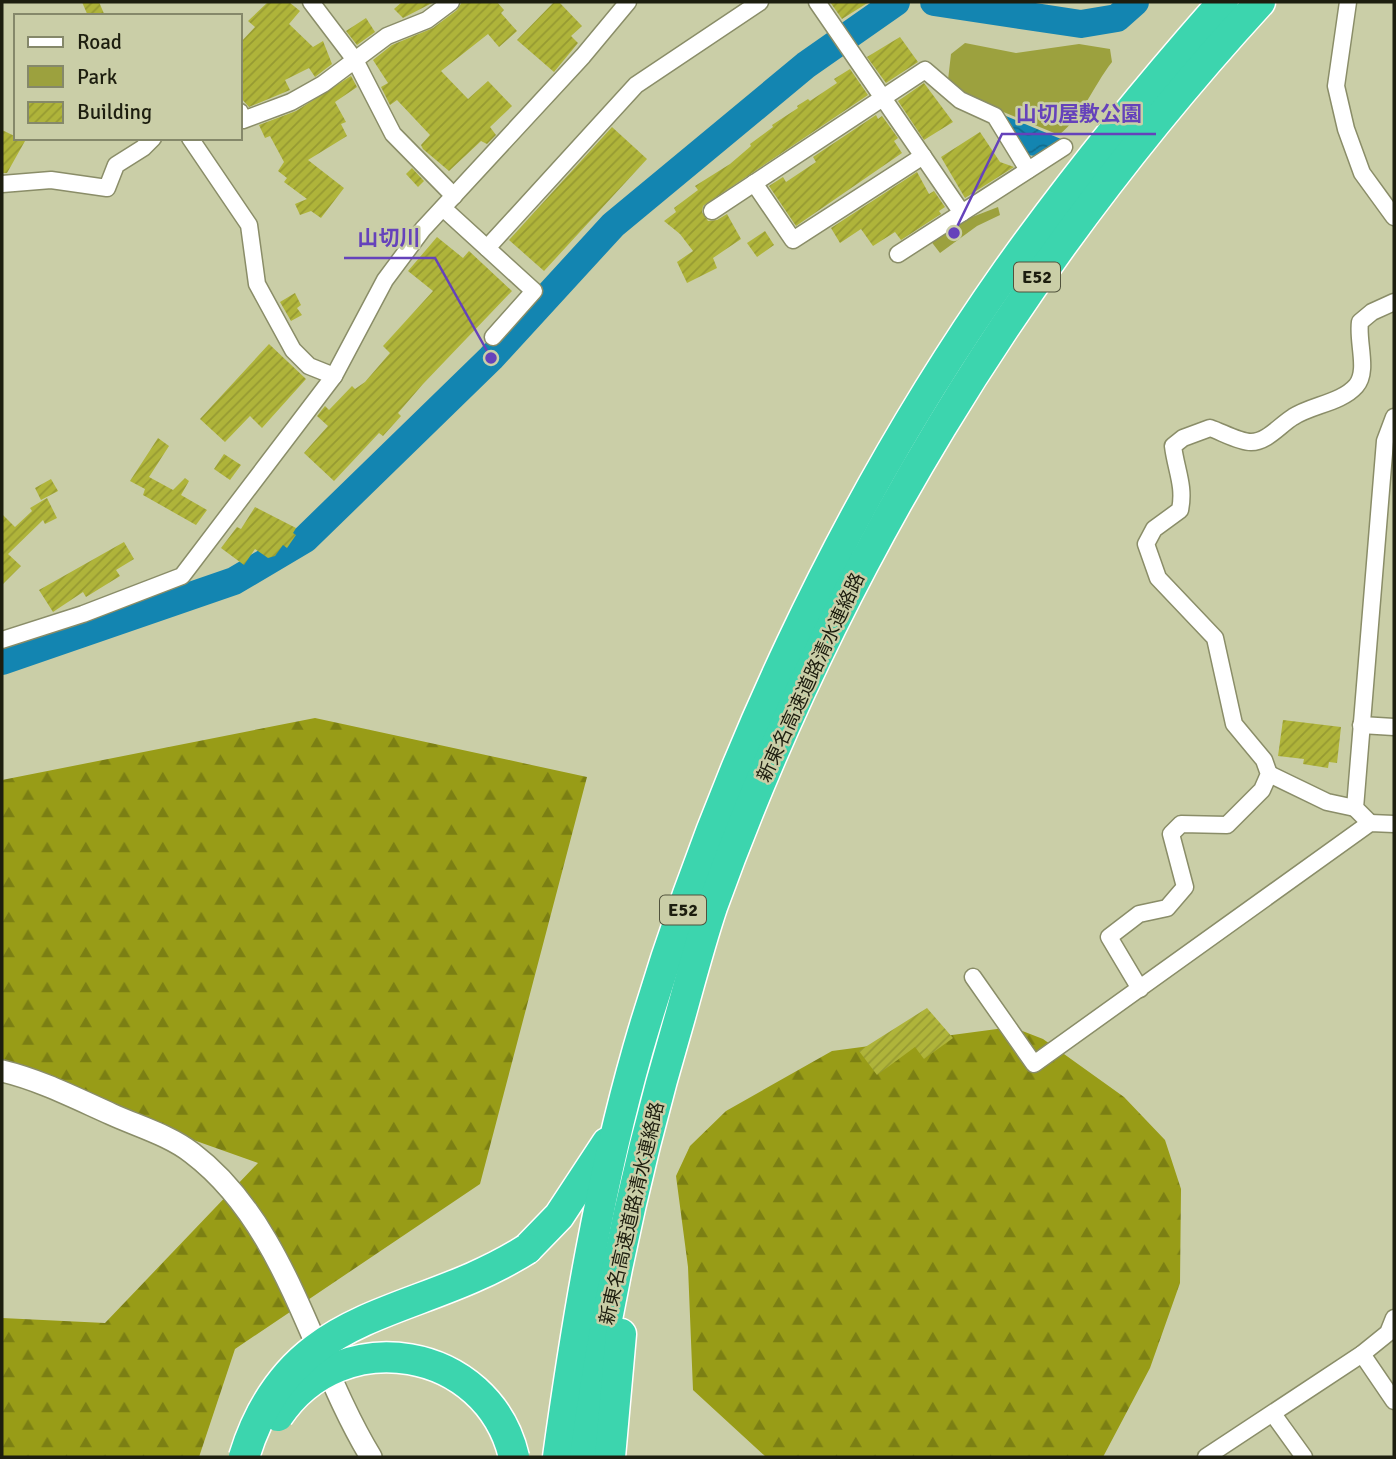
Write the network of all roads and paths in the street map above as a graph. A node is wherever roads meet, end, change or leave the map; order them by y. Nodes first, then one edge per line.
1 (311, 2) edge
2 (451, 2) edge
3 (628, 2) edge
4 (760, 2) edge
5 (817, 2) edge
6 (1223, 2) edge
7 (1260, 2) edge
8 (1348, 2) edge
9 (355, 60) junction
10 (883, 98) junction
11 (242, 117) edge
12 (151, 140) edge
13 (191, 140) edge
14 (1064, 146) dead end
15 (923, 156) junction
16 (1028, 170) junction
17 (754, 183) junction
18 (2, 184) edge
19 (448, 202) junction
20 (712, 211) dead end
21 (961, 213) junction
22 (1394, 217) edge
23 (488, 248) junction
24 (898, 254) dead end
25 (1394, 302) edge
26 (493, 337) dead end
27 (334, 376) junction
28 (1394, 419) edge
29 (843, 572) junction
30 (4, 634) edge
31 (1361, 725) junction
32 (1394, 727) edge
33 (1269, 774) junction
34 (1355, 808) junction
35 (1370, 823) junction
36 (1394, 824) edge
37 (973, 977) dead end
38 (1140, 989) junction
39 (2, 1071) edge
40 (621, 1116) junction
41 (609, 1277) junction
42 (1394, 1318) edge
43 (1362, 1354) junction
44 (1394, 1401) edge
45 (1273, 1413) junction
46 (243, 1457) edge
47 (259, 1457) edge
48 (371, 1457) edge
49 (514, 1457) edge
50 (558, 1457) edge
51 (584, 1457) edge
52 (610, 1457) edge
53 (1206, 1457) edge
54 (1304, 1457) edge

1 - 9 street
2 - 9 street
3 - 19 street
4 - 23 street
5 - 10 street
6 - 29 highway, 新東名高速道路清水連絡路 / E52
7 - 29 highway, 新東名高速道路清水連絡路 / E52
8 - 22 street
9 - 11 street
9 - 19 street
10 - 15 street
10 - 16 street
10 - 17 street
12 - 18 street
13 - 27 street
14 - 16 street
15 - 17 street
15 - 21 street
16 - 21 street
17 - 20 street
19 - 23 street
19 - 27 street
21 - 24 street
23 - 26 street
25 - 33 street
27 - 30 street
28 - 31 street
29 - 40 highway, 新東名高速道路清水連絡路 / E52
29 - 41 highway, 新東名高速道路清水連絡路 / E52
31 - 32 street
31 - 34 street
33 - 34 street
33 - 38 street
34 - 35 street
35 - 36 street
35 - 38 street
37 - 38 street
39 - 48 street
40 - 41 highway, 新東名高速道路清水連絡路 / E52
40 - 46 highway, bridge
41 - 50 highway, 新東名高速道路清水連絡路 / E52
41 - 51 highway, 新東名高速道路清水連絡路 / E52
41 - 52 highway
42 - 43 street
43 - 44 street
43 - 45 street
45 - 53 street
45 - 54 street
47 - 49 highway, bridge

